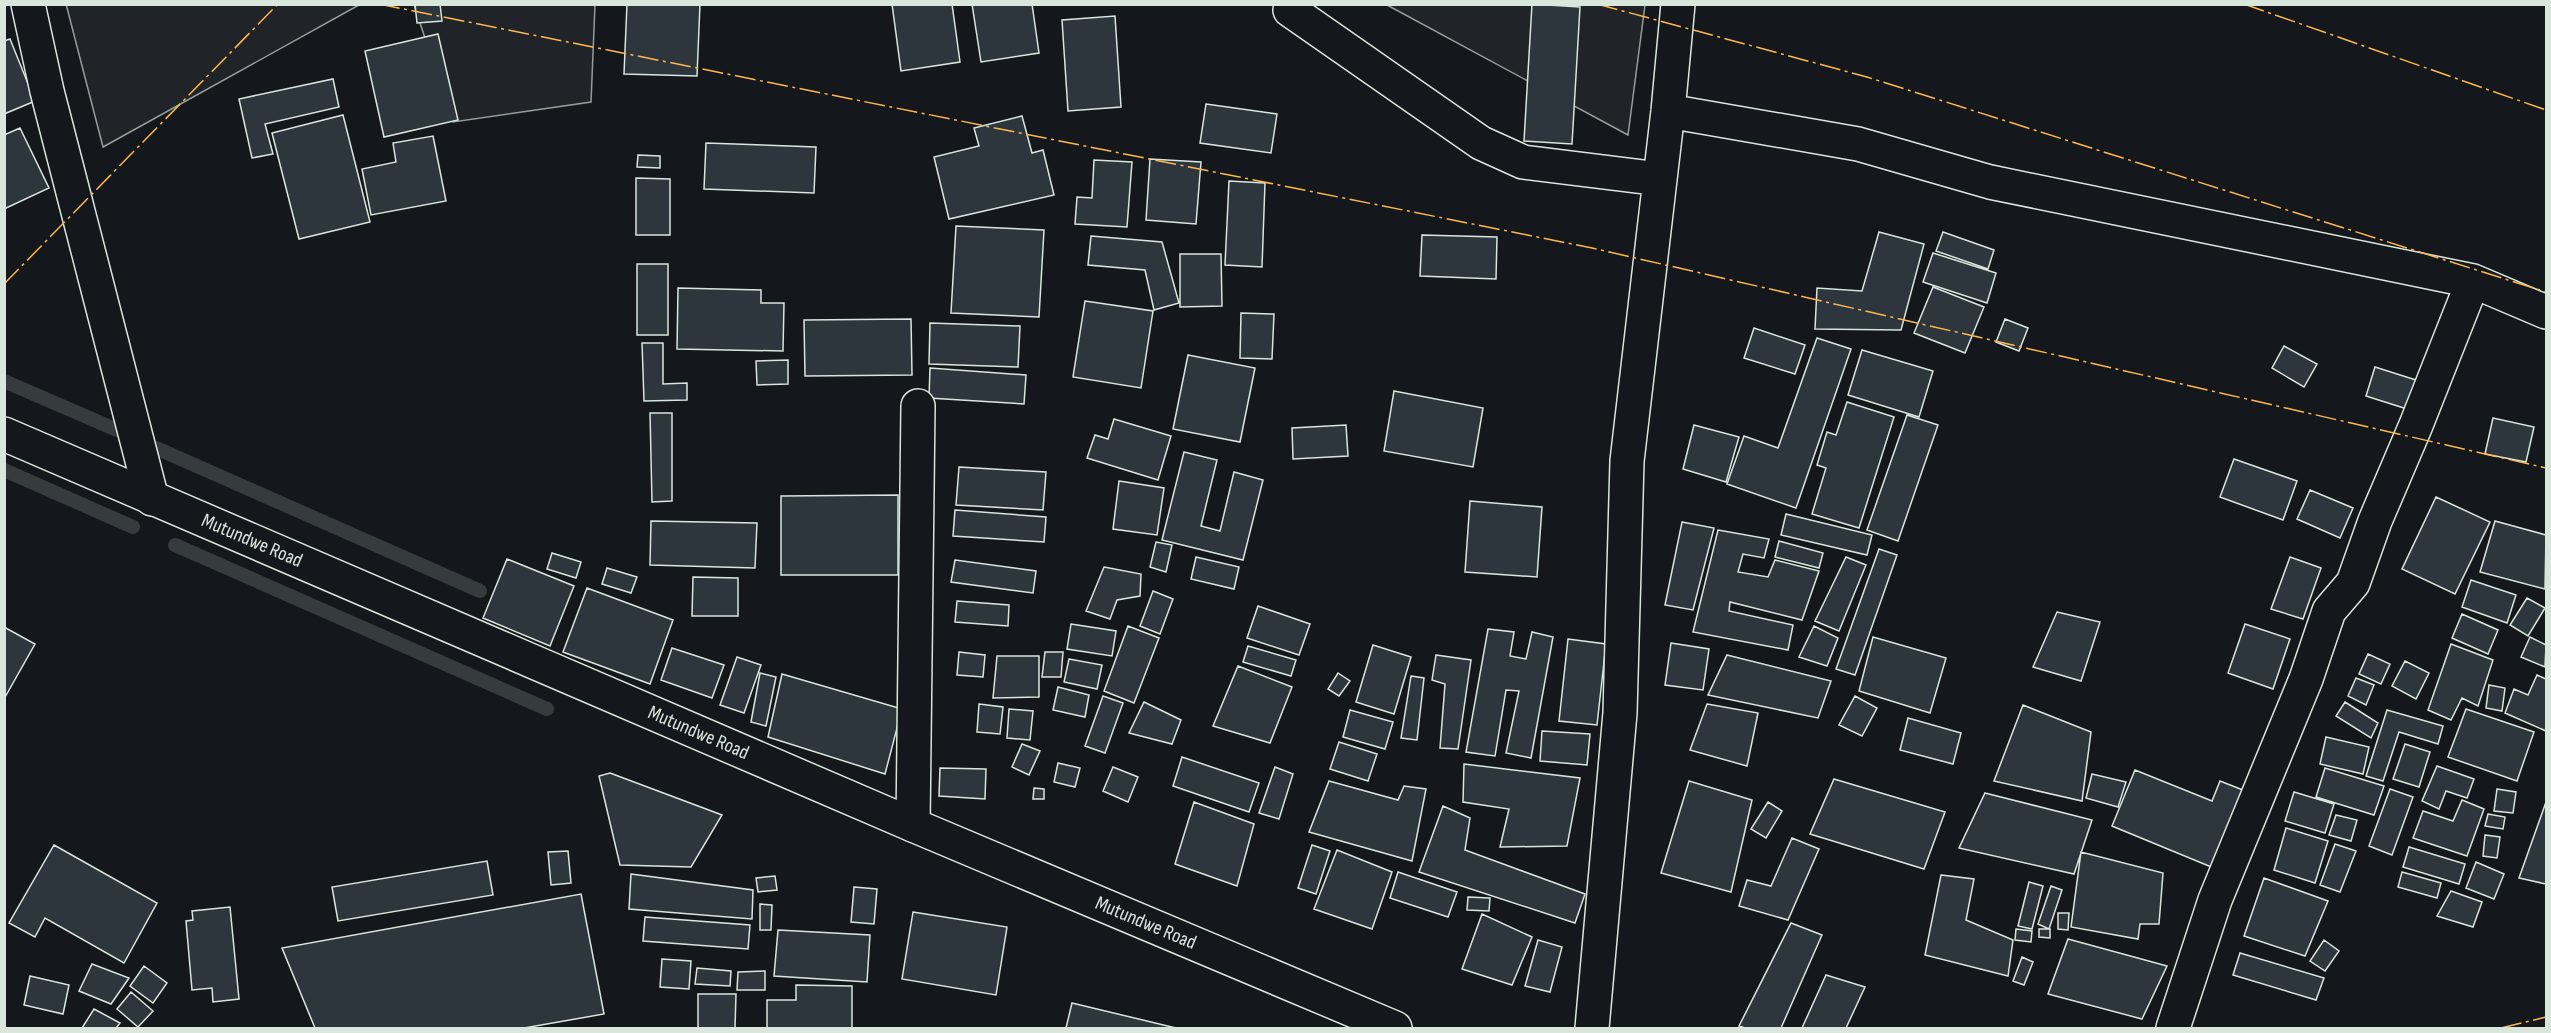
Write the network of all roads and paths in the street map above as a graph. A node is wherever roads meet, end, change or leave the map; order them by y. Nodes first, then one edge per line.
1 (28, 4) edge
2 (1678, 4) edge
3 (1290, 10) dead end
4 (1668, 111) junction
5 (1660, 179) junction
6 (2473, 281) junction
7 (2547, 312) edge
8 (918, 406) dead end
9 (4, 434) edge
10 (152, 499) junction
11 (913, 825) junction
12 (1395, 1029) edge
13 (1592, 1029) edge
14 (2172, 1029) edge

1 - 10 street
2 - 4 street
3 - 5 street
4 - 5 street
4 - 6 street
5 - 13 street
6 - 7 street
6 - 14 street
8 - 11 street
9 - 10 street, Mutundwe Road
10 - 11 street, Mutundwe Road
11 - 12 street, Mutundwe Road

